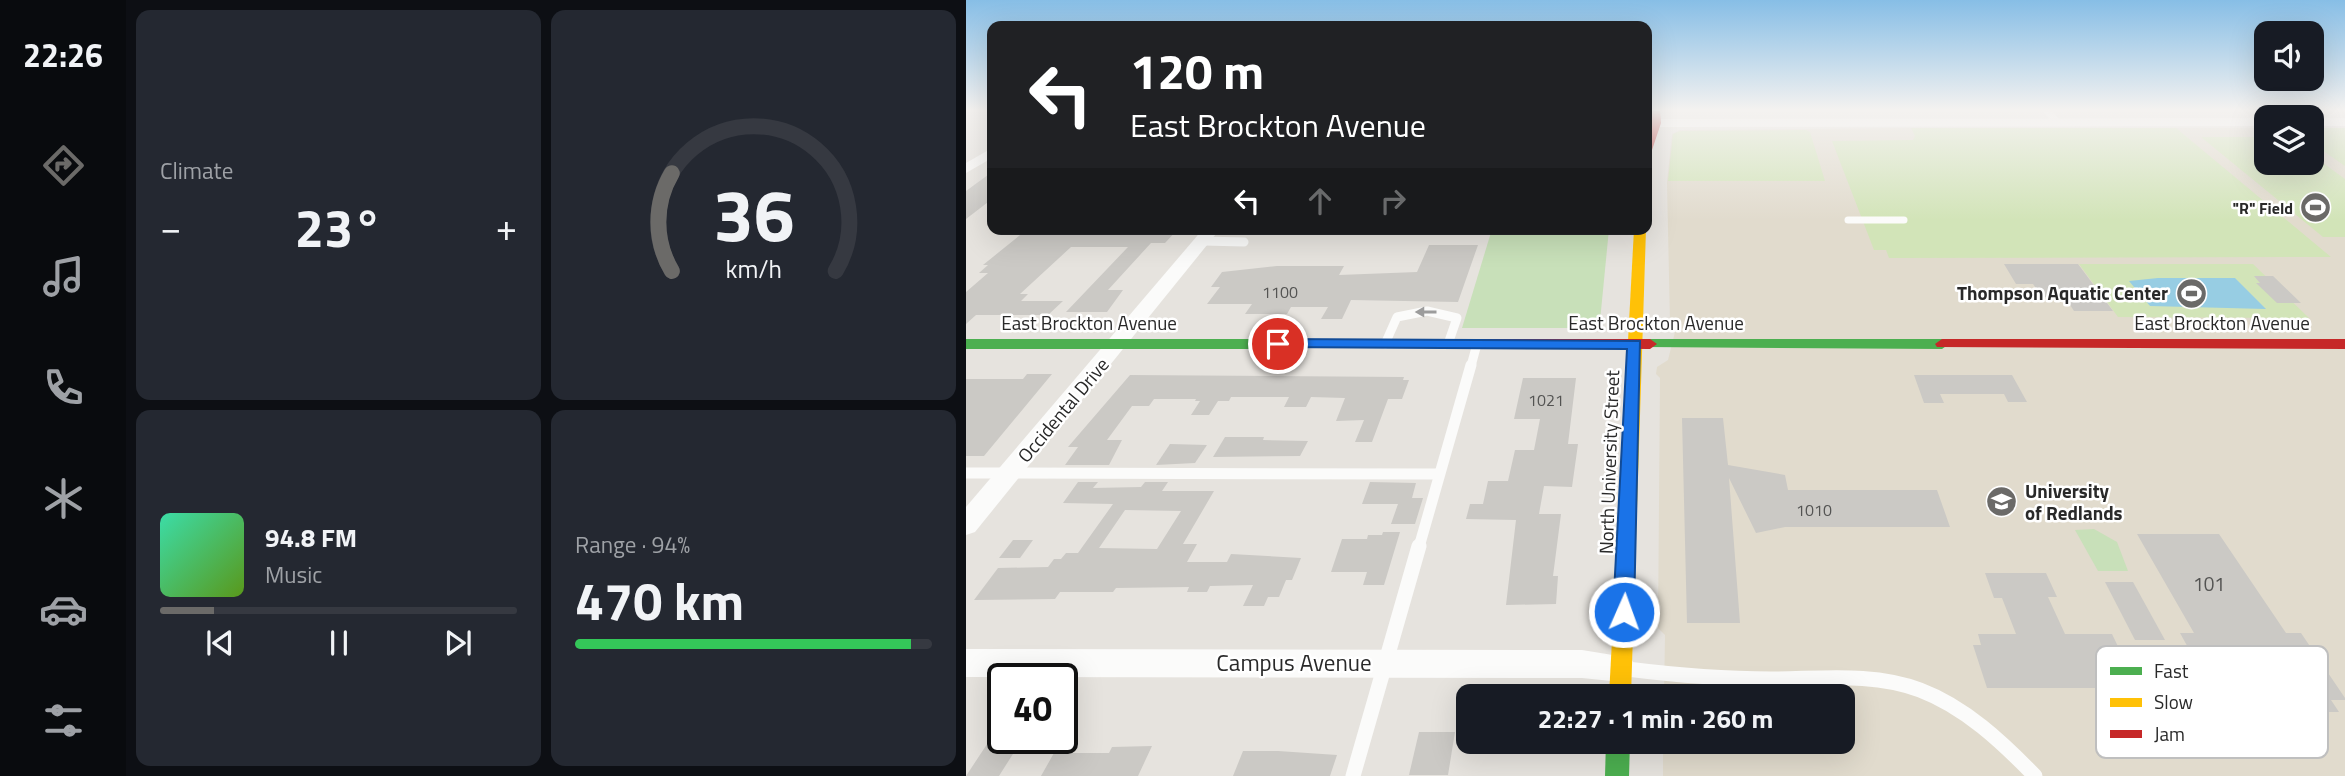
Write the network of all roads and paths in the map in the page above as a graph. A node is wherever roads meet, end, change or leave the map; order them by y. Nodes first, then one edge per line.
1 (987, 155) edge
2 (966, 169) edge
3 (1848, 220) dead end
4 (1904, 220) dead end
5 (1208, 235) edge
6 (1640, 235) edge
7 (1244, 242) dead end
8 (966, 344) edge
9 (1118, 344) junction
10 (1385, 344) junction
11 (1448, 344) junction
12 (1477, 344) junction
13 (1635, 344) junction
14 (2345, 344) edge
15 (966, 473) edge
16 (1010, 473) junction
17 (1439, 474) junction
18 (966, 525) edge
19 (966, 663) edge
20 (1383, 663) junction
21 (1621, 682) edge
22 (1618, 754) edge
23 (1353, 776) edge
24 (1617, 776) edge
25 (2035, 776) edge

1 - 2 street
3 - 4 lane
5 - 7 lane
5 - 9 street, Occidental Drive
6 - 13 street, North University Street
8 - 9 street, East Brockton Avenue
9 - 10 street, East Brockton Avenue
9 - 16 street, Occidental Drive
10 - 11 street, East Brockton Avenue
11 -> 10 lane
11 - 12 street, East Brockton Avenue
12 - 13 street, East Brockton Avenue
12 - 17 lane
13 - 14 street, East Brockton Avenue
13 - 21 street, North University Street
15 - 16 lane
16 - 17 lane
16 - 18 street, Occidental Drive
17 - 20 lane
19 - 20 street, Campus Avenue
20 - 21 street, Campus Avenue
20 - 23 lane
21 - 25 lane
22 - 24 street

